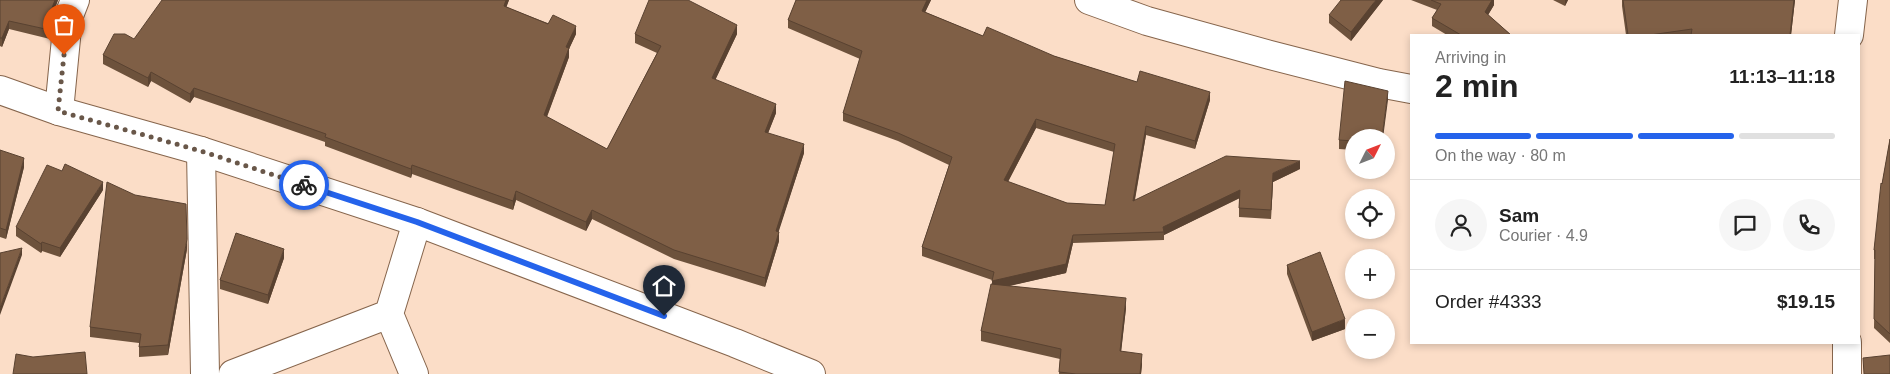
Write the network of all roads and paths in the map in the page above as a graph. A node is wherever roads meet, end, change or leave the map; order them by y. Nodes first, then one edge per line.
1 (75, 0) edge
2 (1089, 0) edge
3 (1853, 0) edge
4 (1850, 34) edge
5 (1410, 89) edge
6 (0, 90) edge
7 (58, 111) junction
8 (201, 151) junction
9 (417, 222) junction
10 (389, 314) junction
11 (1847, 344) edge
12 (205, 374) edge
13 (233, 374) edge
14 (414, 374) edge
15 (810, 374) edge
16 (1847, 374) edge

1 - 7 street
2 - 5 street
3 - 4 street
6 - 7 street
7 - 8 street
8 - 9 street
8 - 12 street
9 - 10 street
9 - 15 street
10 - 13 street
10 - 14 street
11 - 16 street

